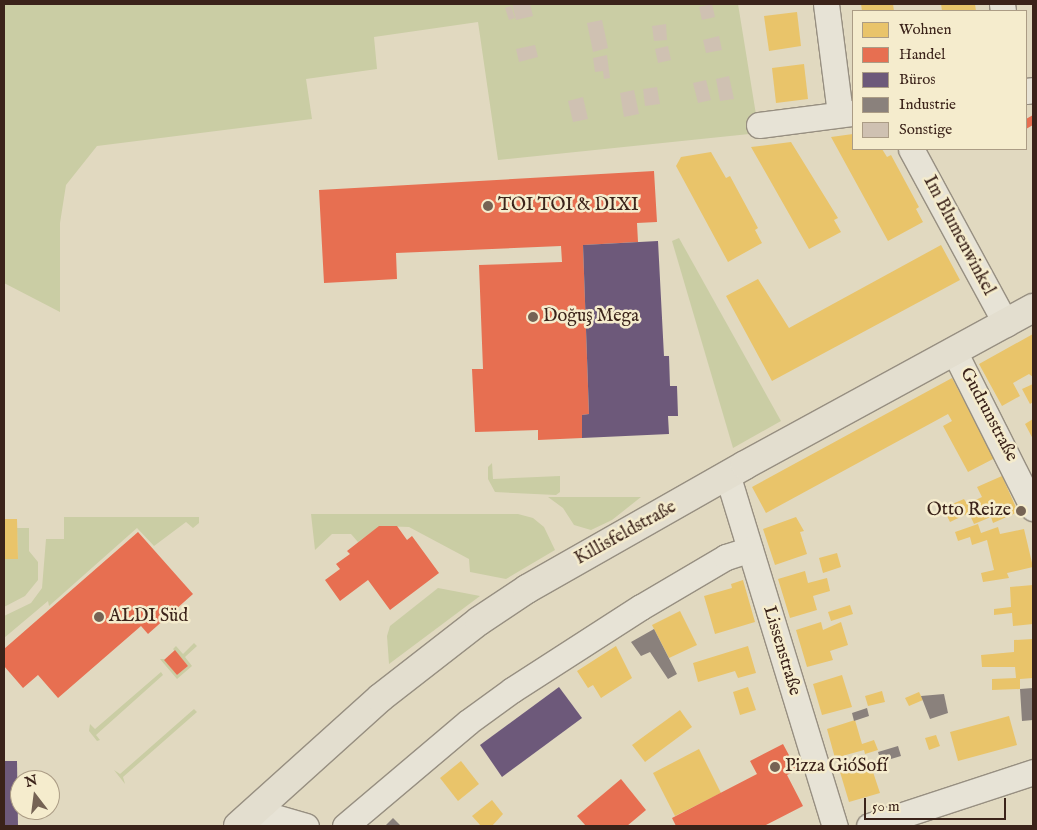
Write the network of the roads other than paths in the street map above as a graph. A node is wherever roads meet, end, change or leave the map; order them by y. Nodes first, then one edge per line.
1 (826, 4) edge
2 (847, 113) edge
3 (759, 124) dead end
4 (912, 150) edge
5 (1033, 308) edge
6 (1006, 324) junction
7 (954, 351) junction
8 (728, 477) junction
9 (1033, 508) edge
10 (750, 549) junction
11 (1033, 772) edge
12 (246, 819) edge
13 (306, 826) edge
14 (345, 826) edge
15 (834, 826) edge
16 (869, 826) edge

1 - 2 street
2 - 3 street
4 - 6 street, Im Blumenwinkel
5 - 6 main road, Killisfeldstraße
6 - 7 main road, Killisfeldstraße
7 - 8 main road, Killisfeldstraße
7 - 9 street, Gudrunstraße
8 - 10 street, Lissenstraße
8 - 12 main road, Killisfeldstraße
10 - 14 street
10 - 15 street, Lissenstraße
11 - 16 street
12 - 13 street, Killisfeldstraße

